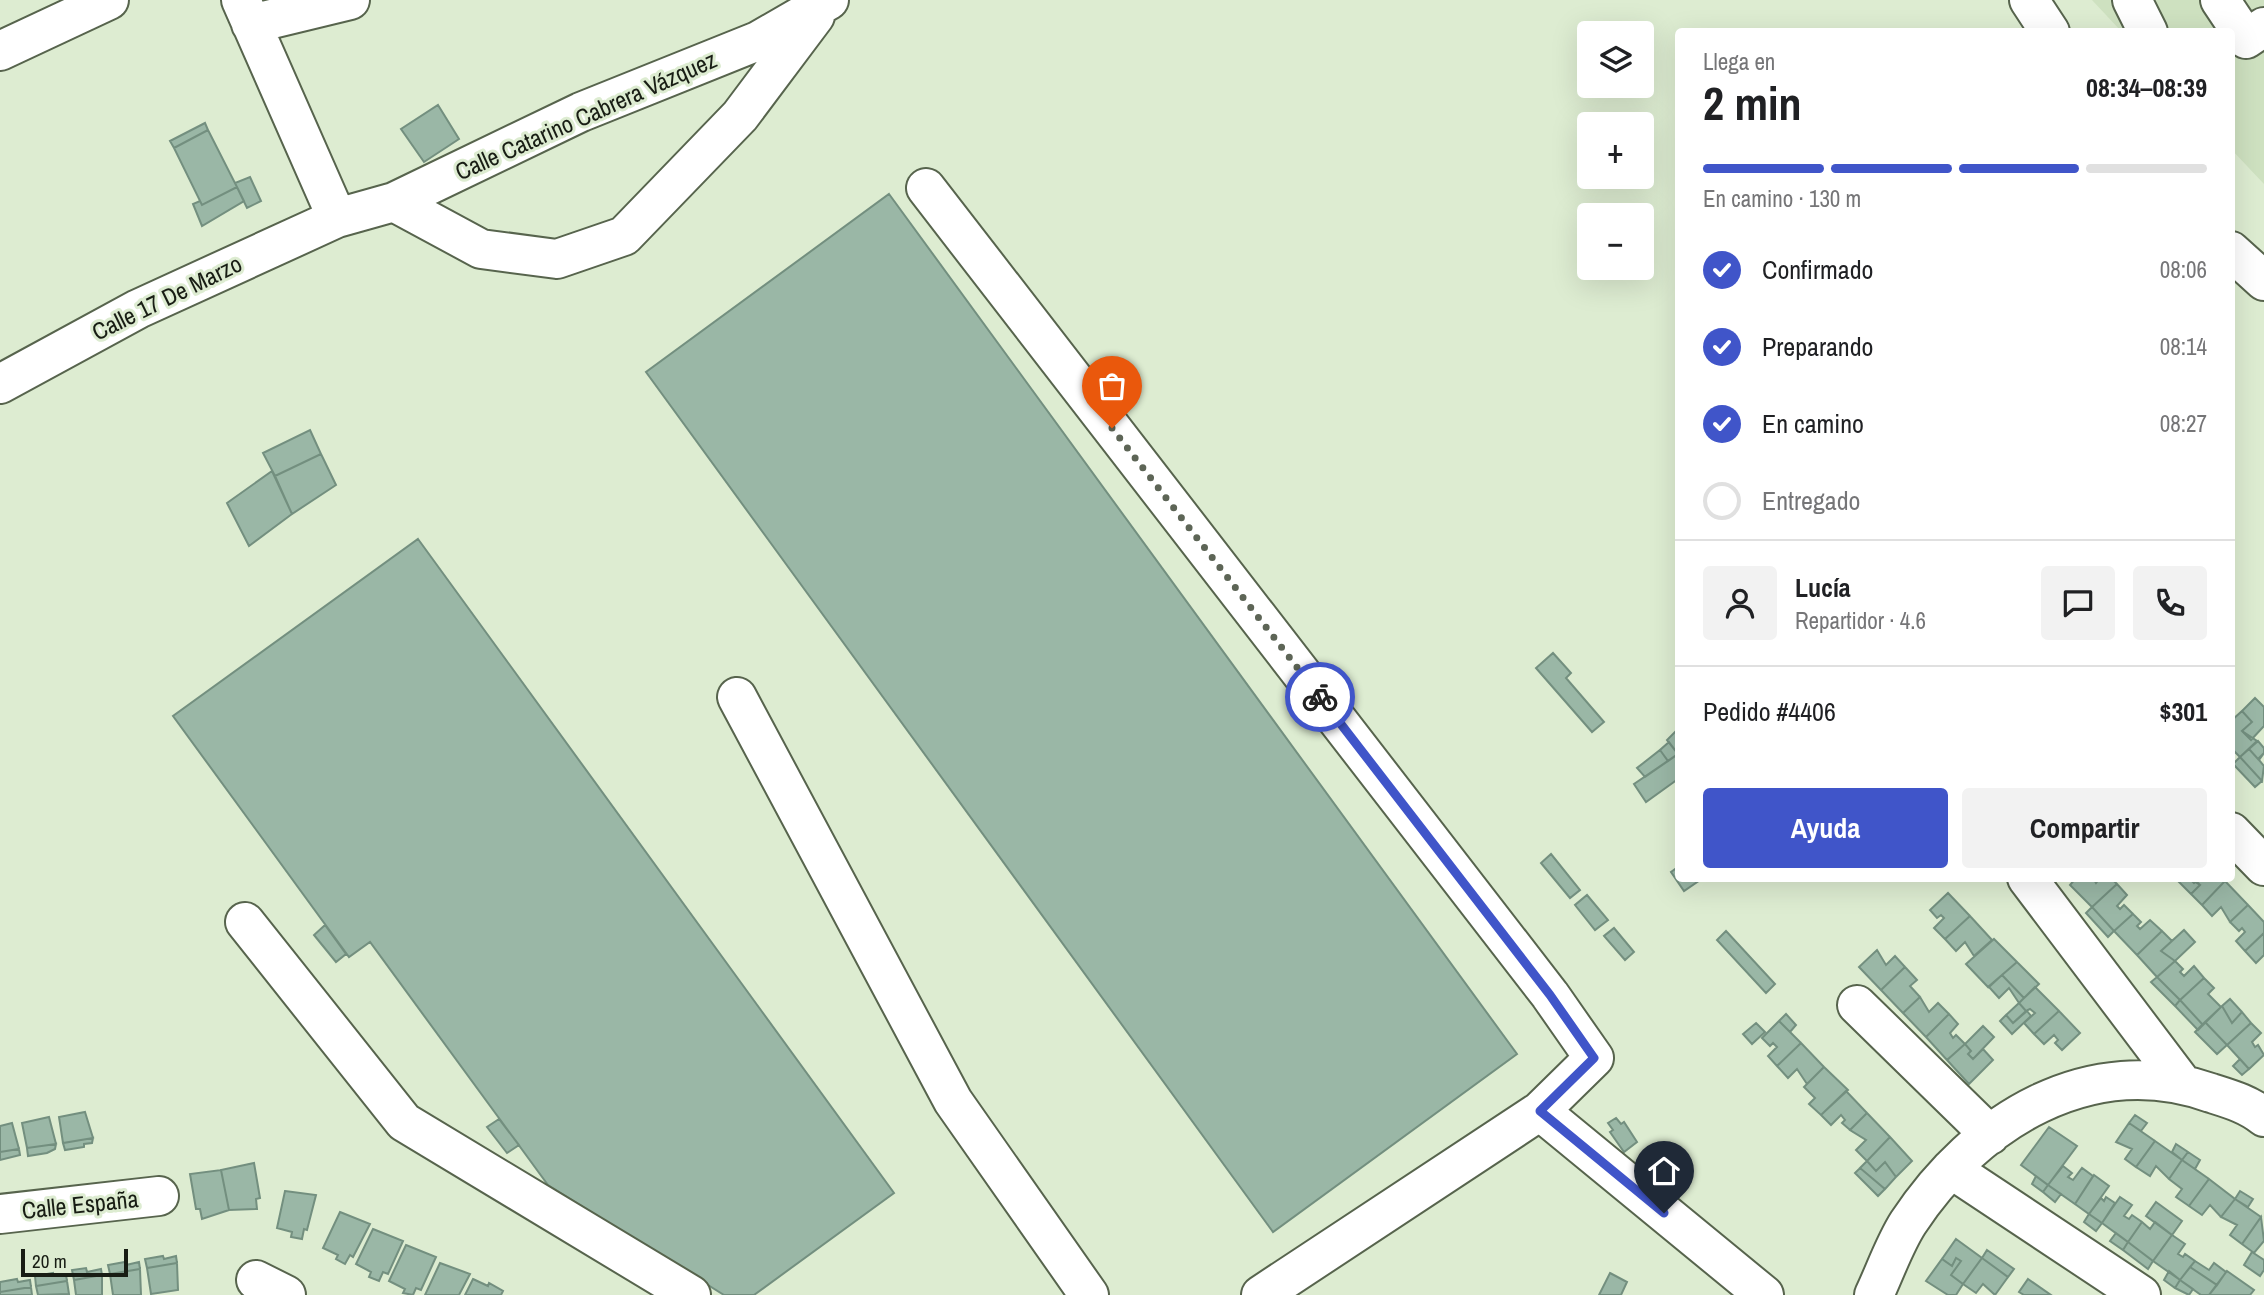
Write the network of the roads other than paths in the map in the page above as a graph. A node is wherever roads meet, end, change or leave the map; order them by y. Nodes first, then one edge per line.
1 (109, 0) edge
2 (350, 0) edge
3 (2029, 0) edge
4 (2132, 0) edge
5 (2220, 0) edge
6 (825, 3) edge
7 (246, 12) edge
8 (2047, 28) edge
9 (2146, 28) edge
10 (2247, 39) edge
11 (0, 51) edge
12 (926, 188) dead end
13 (394, 202) junction
14 (337, 218) junction
15 (2235, 255) edge
16 (2264, 281) edge
17 (0, 384) edge
18 (737, 697) dead end
19 (2235, 836) edge
20 (2264, 866) edge
21 (2030, 882) edge
22 (245, 922) dead end
23 (1857, 1005) dead end
24 (2181, 1082) junction
25 (1540, 1111) junction
26 (2264, 1117) edge
27 (1990, 1135) junction
28 (1951, 1170) junction
29 (159, 1196) dead end
30 (0, 1214) edge
31 (691, 1295) edge
32 (1089, 1295) edge
33 (1261, 1295) edge
34 (1764, 1295) edge
35 (1874, 1295) edge
36 (2141, 1295) edge

1 - 11 street
2 - 7 street
3 - 8 street
4 - 9 street
5 - 10 street
6 - 13 street, Calle Catarino Cabrera Vázquez
6 - 13 street
7 - 14 street
12 - 25 street
13 - 14 street, Calle Catarino Cabrera Vázquez
14 - 17 street, Calle 17 De Marzo
15 - 16 street
18 - 32 street
19 - 20 street
21 - 24 street
22 - 31 street
23 - 27 street
24 - 26 street
24 - 27 street
25 - 33 street
25 - 34 street
27 - 28 street
28 - 35 street
28 - 36 street
29 - 30 street, Calle España

